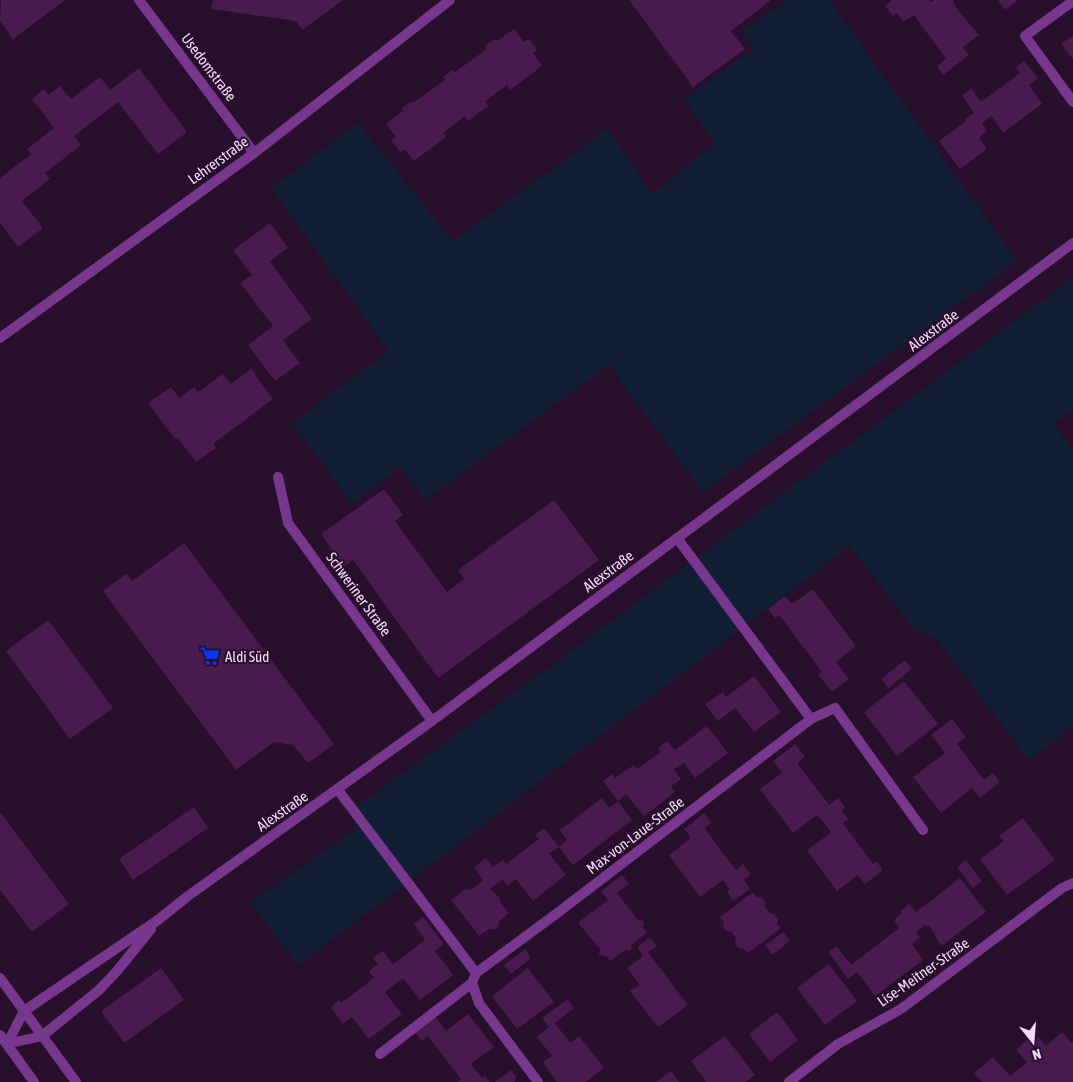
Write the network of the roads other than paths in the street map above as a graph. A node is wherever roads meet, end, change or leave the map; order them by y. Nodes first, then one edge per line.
1 (139, 0) edge
2 (450, 0) edge
3 (1073, 1) edge
4 (1073, 102) edge
5 (254, 153) junction
6 (1073, 244) edge
7 (0, 338) edge
8 (278, 477) dead end
9 (677, 538) junction
10 (811, 719) junction
11 (432, 721) junction
12 (338, 790) junction
13 (923, 830) dead end
14 (1073, 883) edge
15 (158, 920) junction
16 (476, 973) junction
17 (0, 978) edge
18 (472, 983) junction
19 (24, 1011) junction
20 (0, 1035) edge
21 (42, 1036) junction
22 (7, 1044) junction
23 (380, 1054) dead end
24 (34, 1082) edge
25 (76, 1082) edge
26 (538, 1082) edge
27 (789, 1082) edge

1 - 5 street, Usedomstraße
2 - 5 street, Lehrerstraße
3 - 4 street
5 - 7 street, Lehrerstraße
6 - 9 street, Alexstraße
8 - 11 street, Schweriner Straße
9 - 10 street
9 - 11 street, Alexstraße
10 - 13 street, Max-von-Laue-Straße
10 - 16 street, Max-von-Laue-Straße
11 - 12 street, Alexstraße
12 - 15 street, Alexstraße
12 - 16 street
14 - 27 street, Lise-Meitner-Straße
15 - 19 street, Alexstraße
15 - 21 street, Alexstraße
16 - 18 street
17 - 19 street
18 - 23 street
18 - 26 street
19 - 21 street
19 - 22 street, Alexstraße
20 - 22 street
21 - 22 street, Alexstraße
21 - 25 street
22 - 24 street

